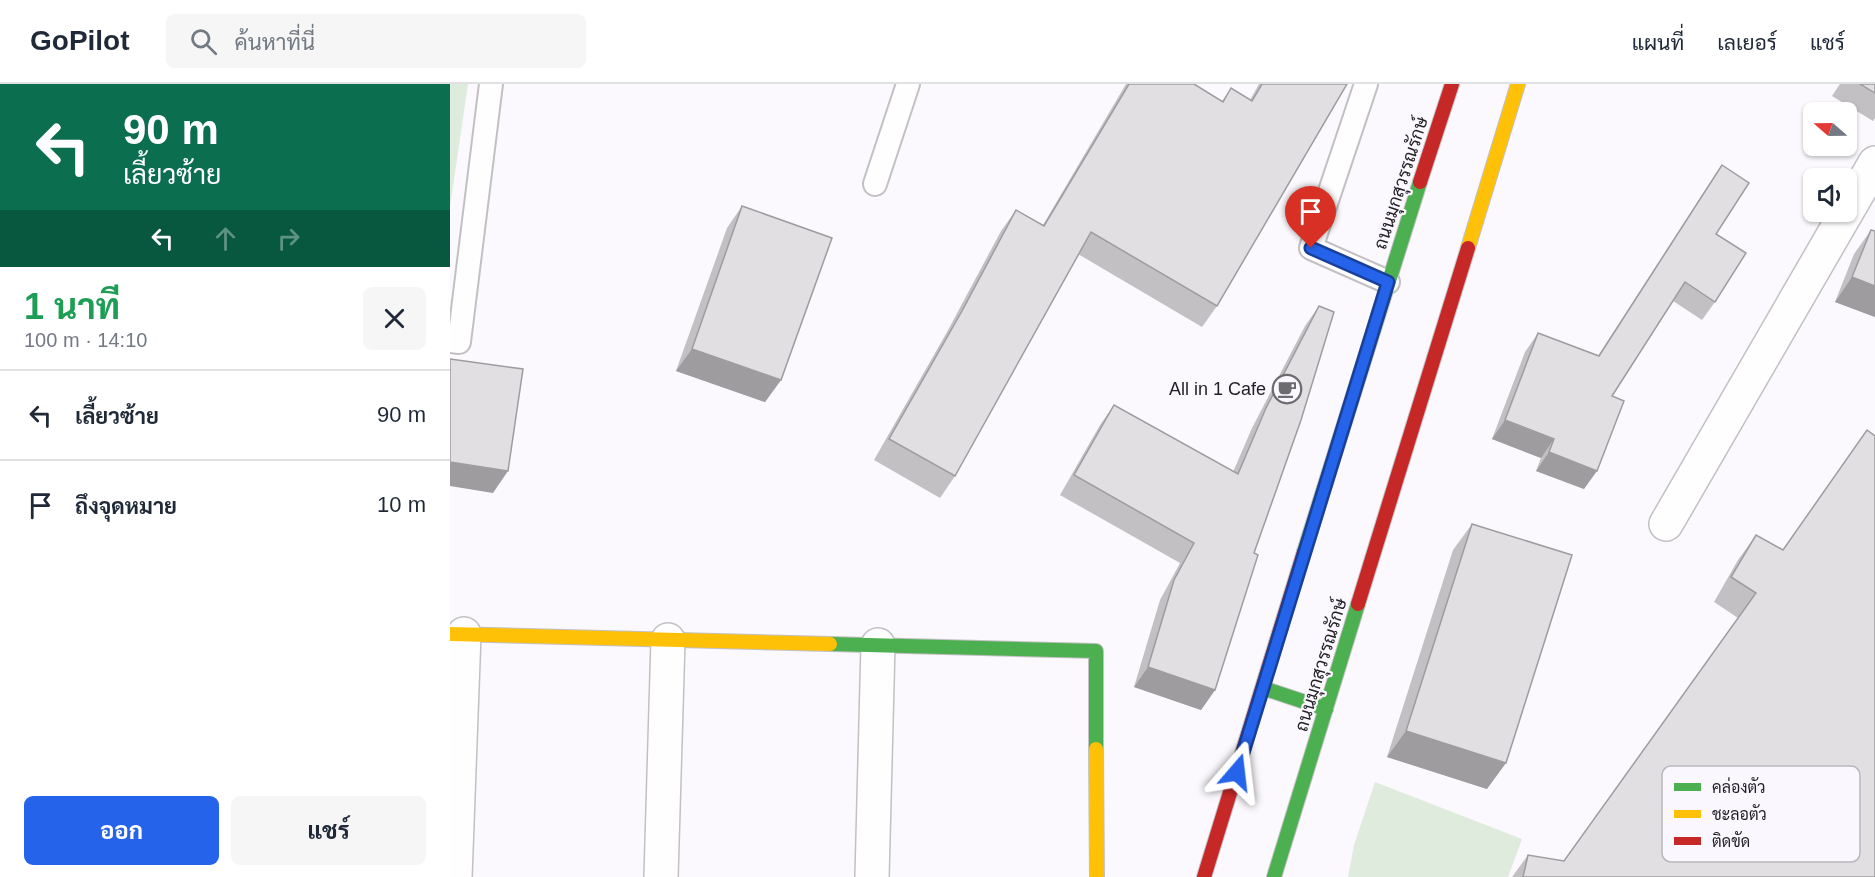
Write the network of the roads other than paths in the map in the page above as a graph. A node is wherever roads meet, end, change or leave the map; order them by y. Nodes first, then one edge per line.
1 (491, 84) edge
2 (908, 84) edge
3 (1366, 84) edge
4 (1452, 84) edge
5 (1518, 84) edge
6 (1875, 163) edge
7 (874, 184) dead end
8 (1388, 282) junction
9 (450, 341) edge
10 (1666, 525) dead end
11 (457, 634) edge
12 (668, 640) junction
13 (878, 645) junction
14 (1263, 688) junction
15 (1326, 709) junction
16 (455, 877) edge
17 (661, 877) edge
18 (872, 877) edge
19 (1097, 877) edge
20 (1204, 877) edge
21 (1274, 877) edge

1 - 9 lane
2 - 7 lane
3 - 8 lane
4 - 8 main road, ถนนมุกสุวรรณรักษ์
5 - 15 main road, ถนนมุกสุวรรณรักษ์
6 - 10 street
8 - 14 main road, ถนนมุกสุวรรณรักษ์
11 - 12 main road
11 - 16 street
12 - 13 main road
12 - 17 street
13 - 18 street
13 - 19 main road
14 - 15 main road
14 - 20 main road, ถนนมุกสุวรรณรักษ์
15 - 21 main road, ถนนมุกสุวรรณรักษ์

